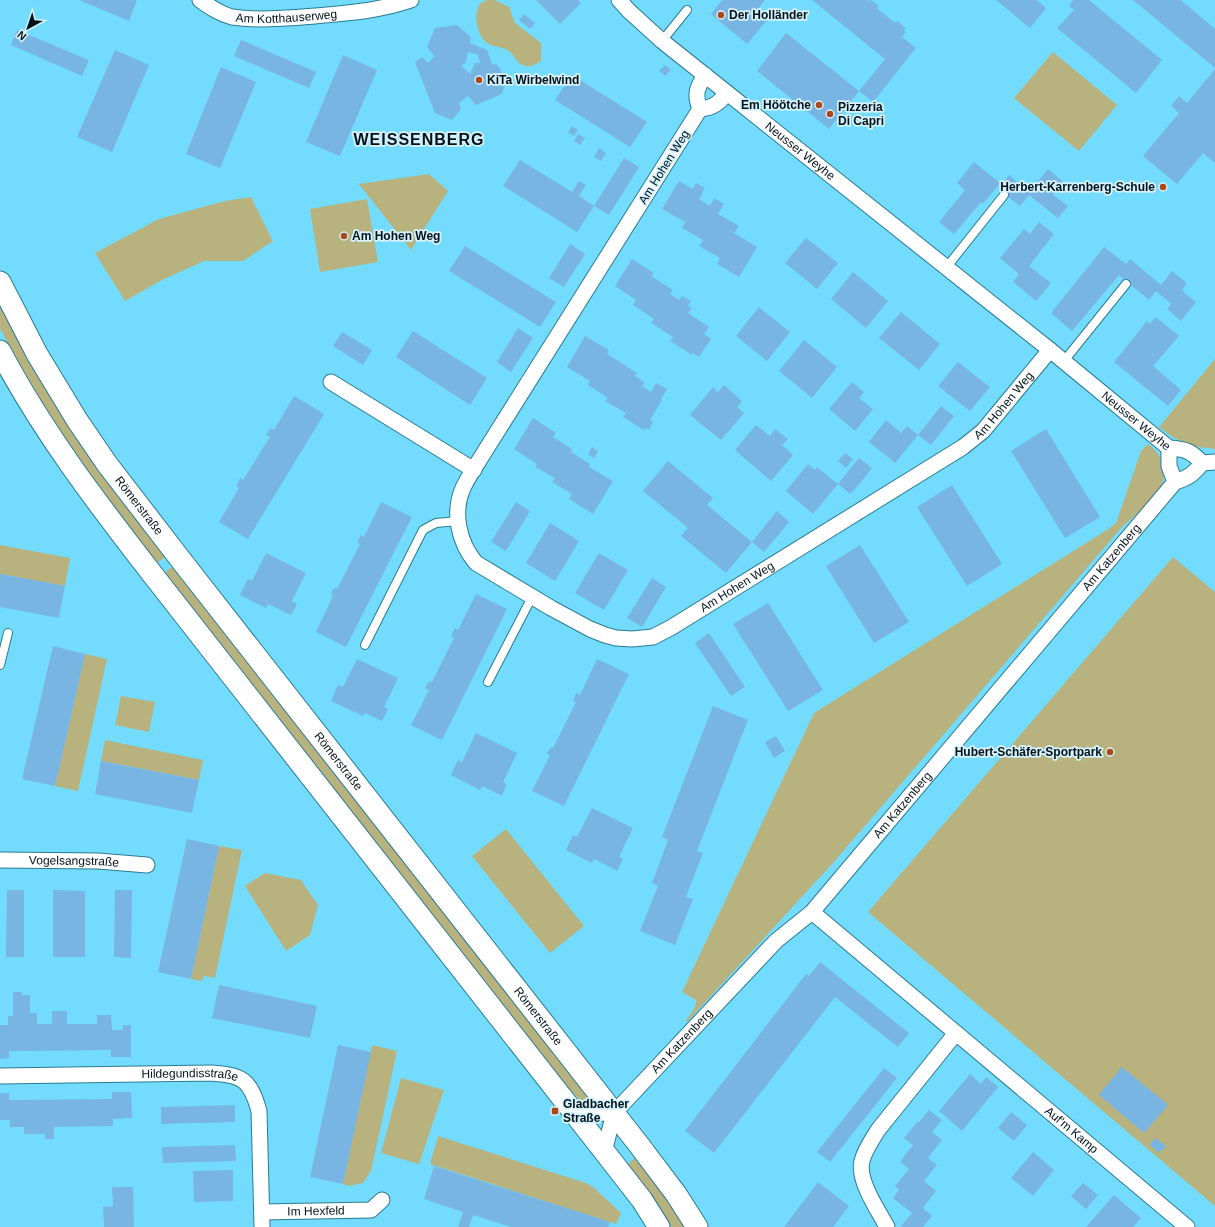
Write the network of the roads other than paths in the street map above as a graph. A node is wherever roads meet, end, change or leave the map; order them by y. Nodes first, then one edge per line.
1 (200, 0) edge
2 (411, 0) edge
3 (619, 0) edge
4 (375, 5) edge
5 (687, 10) dead end
6 (662, 40) junction
7 (705, 75) junction
8 (727, 93) junction
9 (700, 108) junction
10 (1004, 195) dead end
11 (946, 268) junction
12 (0, 282) edge
13 (1126, 284) dead end
14 (1050, 350) junction
15 (0, 351) edge
16 (1064, 361) junction
17 (331, 382) dead end
18 (1170, 448) junction
19 (1209, 462) edge
20 (474, 470) junction
21 (1176, 482) junction
22 (458, 521) junction
23 (532, 597) junction
24 (8, 633) dead end
25 (365, 645) dead end
26 (0, 665) edge
27 (488, 682) dead end
28 (0, 860) edge
29 (147, 865) dead end
30 (812, 912) junction
31 (956, 1033) junction
32 (0, 1076) edge
33 (614, 1113) junction
34 (575, 1114) junction
35 (604, 1152) junction
36 (382, 1200) dead end
37 (262, 1212) junction
38 (262, 1227) edge
39 (659, 1227) edge
40 (697, 1227) edge
41 (887, 1227) edge
42 (1187, 1227) edge

1 - 4 street, Am Kotthauserweg
2 - 4 street, Am Kotthauserweg
3 - 6 street, Neusser Weyhe
5 - 6 lane
6 - 7 street, Neusser Weyhe
7 - 8 street, Neusser Weyhe
7 - 9 street
8 - 9 street
8 - 11 street, Neusser Weyhe
9 - 20 street, Am Hohen Weg
10 - 11 lane
11 - 14 street, Neusser Weyhe
12 - 33 main road, Römerstraße
13 - 16 lane
14 - 16 street, Neusser Weyhe
14 - 23 street, Am Hohen Weg
15 - 34 main road
16 - 18 street, Neusser Weyhe
17 - 20 street
18 - 19 street, Neusser Weyhe
18 - 21 street
19 - 21 street, Am Katzenberg
20 - 22 street, Am Hohen Weg
21 - 30 street, Am Katzenberg
22 - 23 street, Am Hohen Weg
22 - 25 lane
23 - 27 lane
24 - 26 lane
28 - 29 street, Vogelsangstraße
30 - 31 street, Auf'm Kamp
30 - 33 street, Am Katzenberg
31 - 41 street
31 - 42 street, Auf'm Kamp
32 - 37 street, Hildegundisstraße
33 - 34 street
33 - 35 street, Am Katzenberg
33 - 40 main road, Römerstraße
34 - 35 main road
35 - 39 main road
36 - 37 street, Im Hexfeld
37 - 38 street

